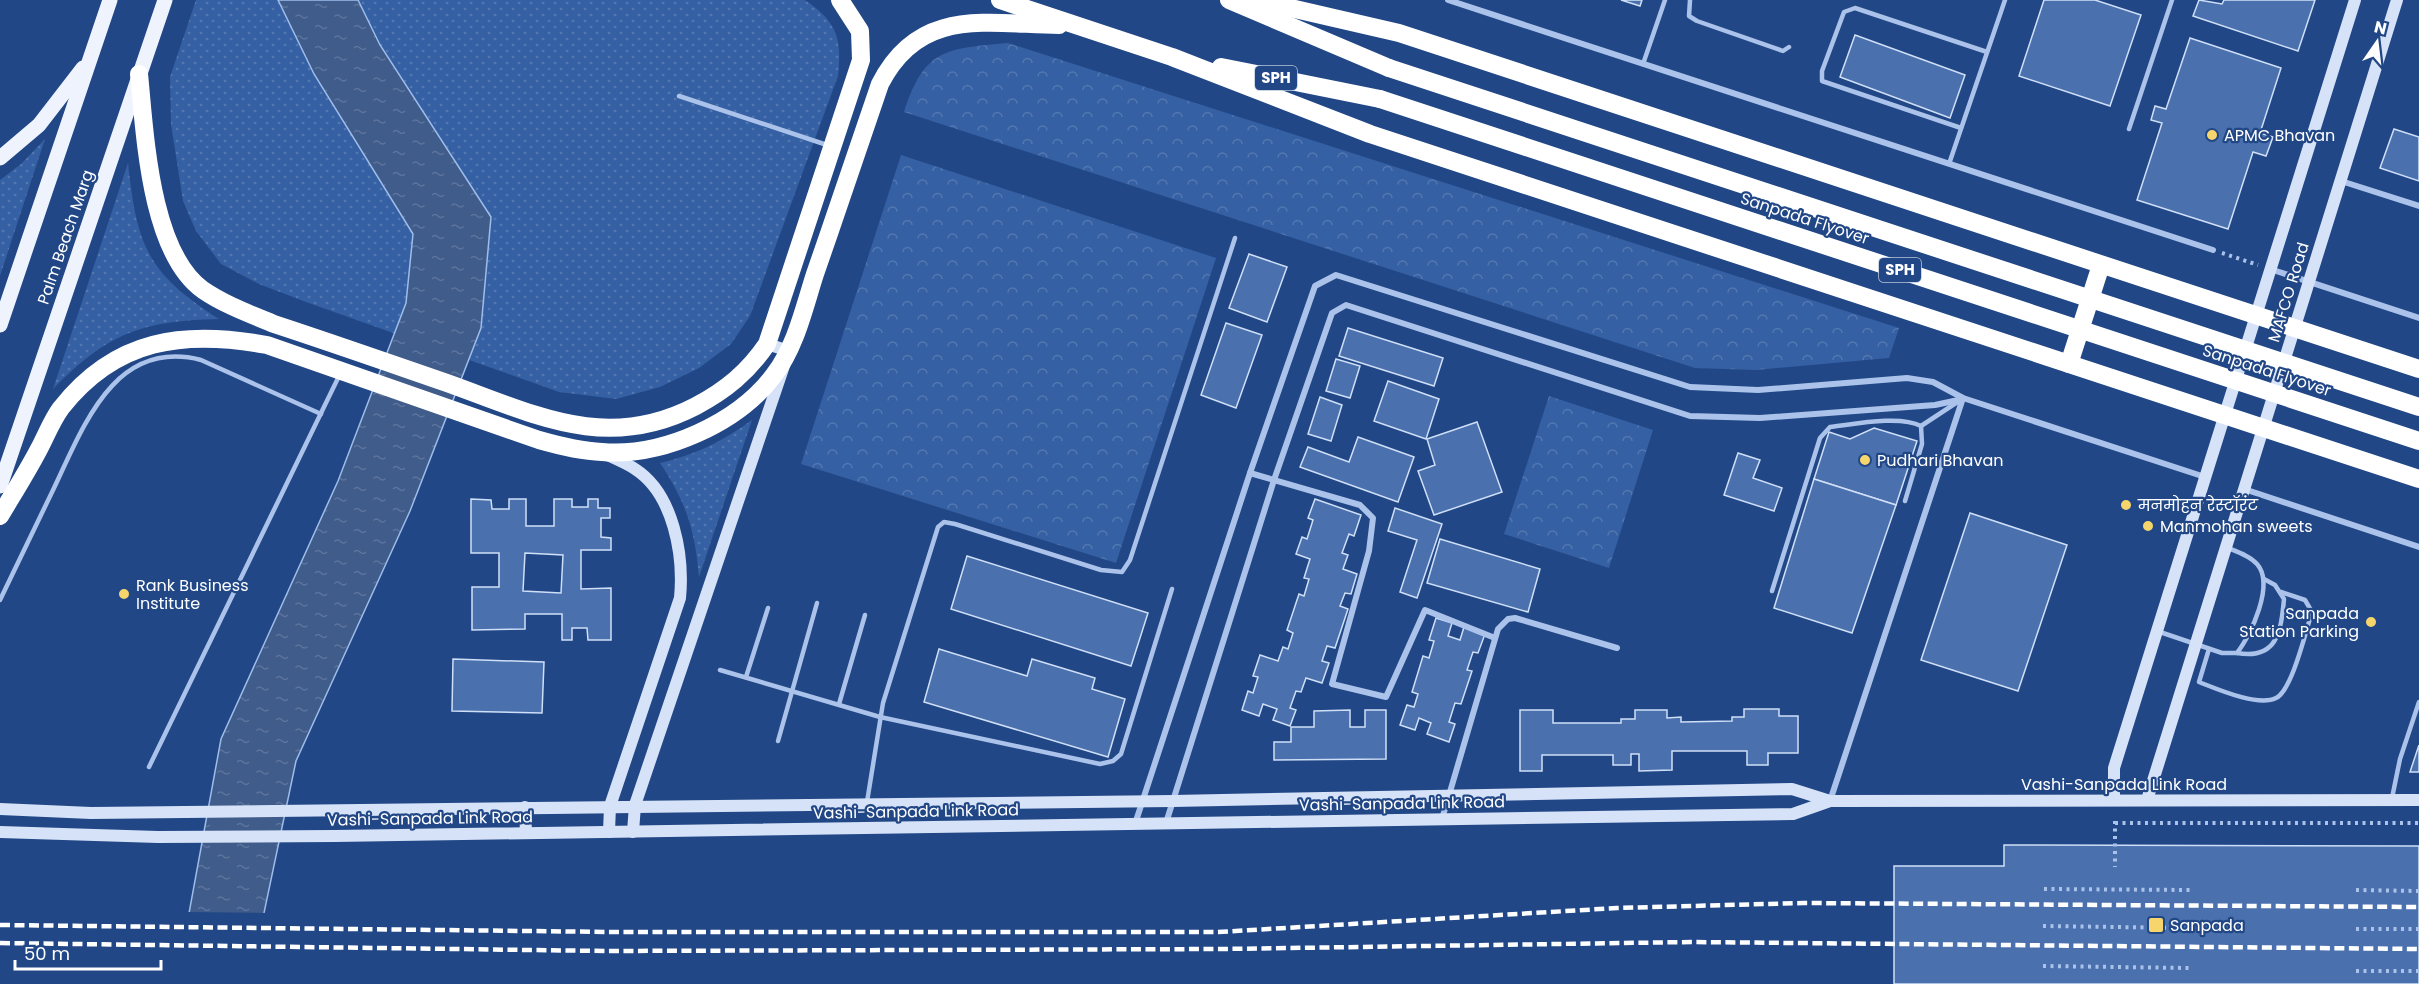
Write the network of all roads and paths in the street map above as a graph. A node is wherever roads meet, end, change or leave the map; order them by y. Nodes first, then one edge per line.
1 (110, 0) edge
2 (165, 0) edge
3 (840, 0) edge
4 (1000, 0) edge
5 (1229, 0) edge
6 (1256, 0) edge
7 (1448, 0) edge
8 (1665, 0) edge
9 (1690, 0) edge
10 (2005, 0) edge
11 (2172, 0) edge
12 (2355, 0) edge
13 (2397, 0) edge
14 (1075, 25) junction
15 (1789, 47) dead end
16 (1987, 52) junction
17 (1172, 57) junction
18 (91, 58) junction
19 (1643, 64) junction
20 (140, 74) junction
21 (679, 96) dead end
22 (1961, 128) junction
23 (2129, 129) dead end
24 (833, 147) junction
25 (0, 158) edge
26 (1949, 164) junction
27 (2340, 180) junction
28 (2419, 206) edge
29 (1235, 238) dead end
30 (2213, 250) joint
31 (2101, 265) junction
32 (2270, 269) junction
33 (2309, 282) junction
34 (2256, 315) junction
35 (2419, 318) edge
36 (0, 325) edge
37 (2294, 328) junction
38 (767, 344) junction
39 (789, 351) junction
40 (2069, 364) junction
41 (2419, 369) edge
42 (342, 371) junction
43 (1963, 398) junction
44 (2419, 407) edge
45 (321, 414) junction
46 (2225, 415) junction
47 (546, 418) junction
48 (1921, 426) junction
49 (2263, 428) junction
50 (539, 440) junction
51 (2419, 441) edge
52 (603, 453) junction
53 (1250, 472) junction
54 (2206, 477) junction
55 (2419, 479) edge
56 (1274, 480) junction
57 (0, 486) edge
58 (2244, 489) junction
59 (1905, 501) dead end
60 (0, 516) edge
61 (2226, 547) junction
62 (2419, 548) edge
63 (2264, 579) junction
64 (1172, 589) dead end
65 (1772, 591) dead end
66 (2281, 592) junction
67 (0, 600) edge
68 (817, 603) dead end
69 (768, 609) dead end
70 (865, 615) dead end
71 (2157, 631) junction
72 (1495, 638) junction
73 (2195, 644) junction
74 (1617, 648) dead end
75 (2209, 649) junction
76 (2237, 653) junction
77 (720, 670) dead end
78 (746, 677) junction
79 (791, 690) junction
80 (2419, 702) edge
81 (839, 704) junction
82 (880, 717) junction
83 (778, 741) dead end
84 (149, 767) dead end
85 (1448, 794) junction
86 (1142, 800) junction
87 (2114, 800) junction
88 (2146, 800) junction
89 (2419, 800) edge
90 (1173, 801) junction
91 (1830, 801) junction
92 (2392, 801) junction
93 (867, 802) junction
94 (610, 806) junction
95 (634, 806) junction
96 (525, 807) junction
97 (0, 809) edge
98 (1442, 819) junction
99 (1166, 823) junction
100 (2115, 823) junction
101 (2419, 823) edge
102 (1135, 824) junction
103 (0, 832) edge
104 (609, 832) junction
105 (633, 832) junction
106 (526, 833) junction
107 (2115, 867) dead end
108 (2043, 888) dead end
109 (2190, 890) dead end
110 (2356, 890) dead end
111 (2419, 891) edge
112 (2043, 926) dead end
113 (2189, 928) dead end
114 (2356, 929) dead end
115 (2419, 929) edge
116 (2043, 966) dead end
117 (2189, 968) dead end
118 (2356, 971) dead end
119 (2419, 971) edge

1 - 18 main road, Palm Beach Marg
2 - 20 main road, Palm Beach Marg
3 - 24 highway
4 - 14 highway, SPH
5 - 44 highway, Sanpada Flyover / SPH, bridge
6 - 31 highway
7 - 19 street
8 - 19 lane
9 - 15 lane
10 - 16 lane
11 - 23 lane
12 - 32 main road, MAFCO Road
13 - 27 main road, MAFCO Road
14 - 17 highway, SPH
14 - 39 highway
16 - 22 lane
16 - 22 lane
17 - 40 highway
17 - 51 highway, Sanpada Flyover / SPH, bridge
18 - 25 main road
18 - 36 main road, Palm Beach Marg
19 - 26 street
20 - 47 highway
20 - 57 main road, Palm Beach Marg
21 - 24 lane
22 - 26 lane
24 - 38 highway
26 - 30 street
27 - 28 street
27 - 33 main road, MAFCO Road
29 - 82 lane
30 - 32 path
31 - 34 highway
31 - 40 highway
32 - 33 street
32 - 34 main road, MAFCO Road
33 - 35 street
33 - 37 main road, MAFCO Road
34 - 37 highway
34 - 46 main road, MAFCO Road
37 - 41 highway
37 - 49 main road, MAFCO Road
38 - 39 main road
38 - 47 highway
39 - 52 highway
39 - 95 main road
40 - 46 highway
42 - 45 lane
42 - 50 highway
42 - 60 highway
43 - 48 lane
43 - 53 street
43 - 54 street
43 - 56 street
43 - 91 street
45 - 67 lane
45 - 84 lane
46 - 49 highway
46 - 54 main road, MAFCO Road
47 - 50 highway
48 - 59 lane
48 - 65 lane
49 - 55 highway
49 - 58 main road, MAFCO Road
50 - 52 highway
52 - 94 main road
53 - 56 street
53 - 86 street
54 - 71 main road, MAFCO Road
56 - 72 street
56 - 90 street
58 - 61 main road, MAFCO Road
58 - 62 street
61 - 63 lane
61 - 73 main road, MAFCO Road
63 - 66 lane
63 - 76 lane
64 - 82 lane
66 - 75 lane
66 - 76 lane
68 - 79 lane
69 - 78 lane
70 - 81 lane
71 - 73 lane
71 - 87 main road, MAFCO Road
72 - 74 street
72 - 85 street
73 - 75 lane
73 - 88 main road, MAFCO Road
75 - 76 lane
77 - 78 lane
78 - 79 lane
79 - 81 lane
79 - 83 lane
80 - 92 lane
81 - 82 lane
82 - 93 lane
85 - 90 main road, Vashi-Sanpada Link Road
85 - 91 main road, Vashi-Sanpada Link Road
85 - 98 street
86 - 90 main road, Vashi-Sanpada Link Road
86 - 93 main road, Vashi-Sanpada Link Road
86 - 102 street
87 - 88 main road, Vashi-Sanpada Link Road
87 - 91 main road, Vashi-Sanpada Link Road
87 - 100 path
88 - 92 main road, Vashi-Sanpada Link Road
89 - 92 main road, Vashi-Sanpada Link Road
90 - 99 street
91 - 98 main road, Vashi-Sanpada Link Road
93 - 95 main road, Vashi-Sanpada Link Road
94 - 95 main road, Vashi-Sanpada Link Road
94 - 96 main road, Vashi-Sanpada Link Road
94 - 104 main road
95 - 105 main road
96 - 97 main road, Vashi-Sanpada Link Road
96 - 106 main road
98 - 99 main road, Vashi-Sanpada Link Road
99 - 102 main road, Vashi-Sanpada Link Road
100 - 101 path
100 - 107 path
102 - 105 main road, Vashi-Sanpada Link Road
103 - 106 main road, Vashi-Sanpada Link Road
104 - 105 main road, Vashi-Sanpada Link Road
104 - 106 main road, Vashi-Sanpada Link Road
108 - 109 path
110 - 111 path
112 - 113 path
114 - 115 path
116 - 117 path
118 - 119 path

